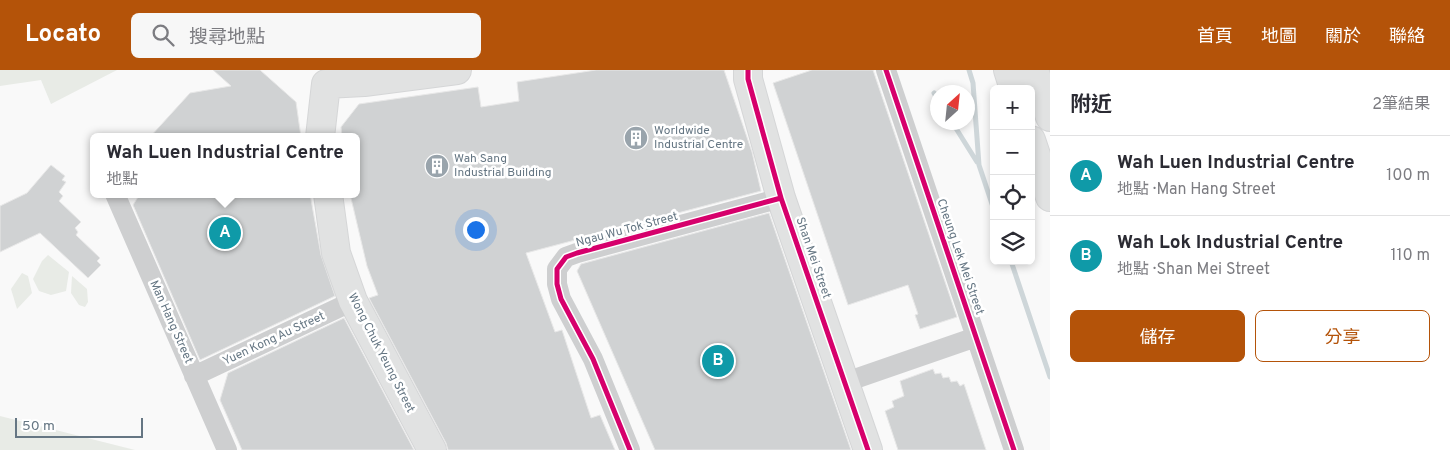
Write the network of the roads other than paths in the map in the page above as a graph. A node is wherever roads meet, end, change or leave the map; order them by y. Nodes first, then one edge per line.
1 (458, 70) edge
2 (748, 70) edge
3 (886, 70) edge
4 (1008, 70) edge
5 (1034, 70) edge
6 (324, 77) edge
7 (1013, 85) edge
8 (1050, 117) edge
9 (320, 133) edge
10 (1035, 152) edge
11 (1050, 196) edge
12 (117, 198) edge
13 (329, 198) edge
14 (781, 198) junction
15 (353, 301) junction
16 (976, 337) junction
17 (194, 376) junction
18 (846, 382) junction
19 (227, 450) edge
20 (432, 450) edge
21 (630, 450) edge
22 (868, 450) edge
23 (1014, 450) edge

1 - 6 street
2 - 14 street, Shan Mei Street
3 - 16 street, Cheung Lek Mei Street
4 - 7 street
5 - 8 street
6 - 9 street
10 - 11 street
12 - 17 street, Man Hang Street
13 - 15 street, Wong Chuk Yeung Street
14 - 18 street, Shan Mei Street
14 - 21 street, Ngau Wu Tok Street
15 - 17 street, Yuen Kong Au Street
15 - 20 street, Wong Chuk Yeung Street
16 - 18 street
16 - 23 street, Cheung Lek Mei Street
17 - 19 street, Man Hang Street
18 - 22 street, Shan Mei Street

